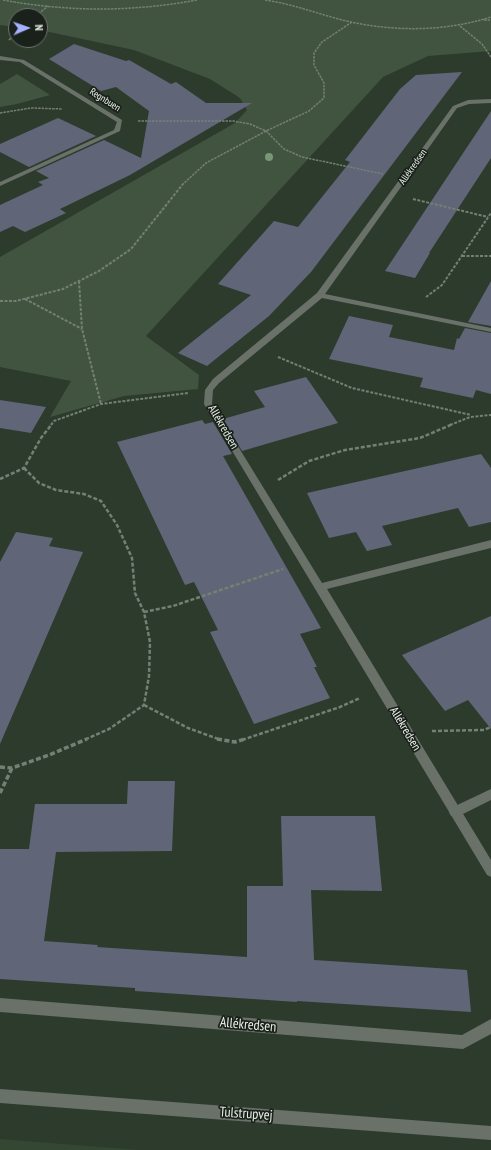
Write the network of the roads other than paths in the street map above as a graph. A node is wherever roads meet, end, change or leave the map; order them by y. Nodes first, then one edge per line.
1 (0, 58) edge
2 (491, 101) edge
3 (0, 184) edge
4 (320, 295) junction
5 (491, 330) edge
6 (491, 544) edge
7 (320, 587) junction
8 (491, 794) edge
9 (455, 812) junction
10 (491, 871) edge
11 (0, 1005) edge
12 (491, 1026) edge
13 (0, 1096) edge
14 (491, 1133) edge

1 - 3 street, Regnbuen
2 - 4 street, Allékredsen
4 - 5 street
4 - 7 street, Allékredsen
6 - 7 street
7 - 9 street, Allékredsen
8 - 9 street
9 - 10 street, Allékredsen
11 - 12 street, Allékredsen
13 - 14 street, Tulstrupvej

